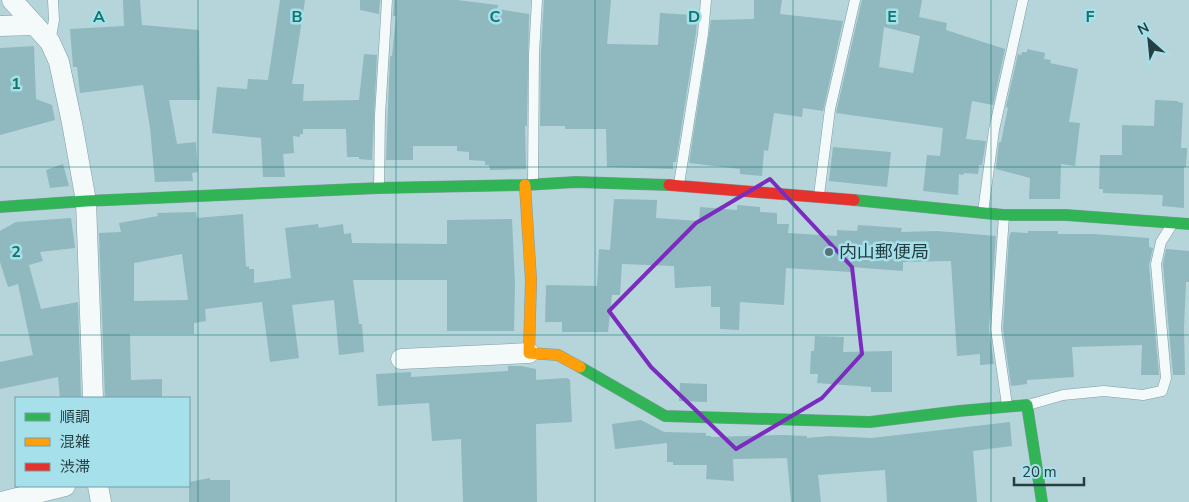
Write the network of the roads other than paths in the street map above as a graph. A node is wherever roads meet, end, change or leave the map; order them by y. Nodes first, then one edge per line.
1 (12, 0) edge
2 (53, 0) edge
3 (388, 0) edge
4 (537, 0) edge
5 (706, 0) edge
6 (855, 0) edge
7 (1023, 0) edge
8 (34, 24) junction
9 (0, 26) edge
10 (50, 42) junction
11 (529, 184) junction
12 (679, 185) junction
13 (379, 188) junction
14 (818, 196) junction
15 (86, 201) junction
16 (0, 207) edge
17 (983, 213) junction
18 (1004, 215) junction
19 (1174, 223) junction
20 (1189, 224) edge
21 (529, 353) junction
22 (401, 359) dead end
23 (93, 397) edge
24 (1027, 405) junction
25 (1008, 407) junction
26 (61, 487) edge
27 (98, 487) edge
28 (1, 502) edge
29 (101, 502) edge
30 (1042, 502) edge

1 - 8 street
2 - 10 lane
3 - 13 lane
4 - 11 lane
5 - 12 lane
6 - 14 lane
7 - 17 lane
8 - 9 street
8 - 10 street
10 - 15 street
11 - 12 street
11 - 13 street
11 - 21 street
12 - 14 street
13 - 15 street
14 - 17 street
15 - 16 street
15 - 23 street
17 - 18 street
18 - 19 street
18 - 25 lane
19 - 20 street
19 - 24 lane
21 - 22 street
21 - 25 street
24 - 25 street
24 - 30 street
26 - 28 street
27 - 29 street

